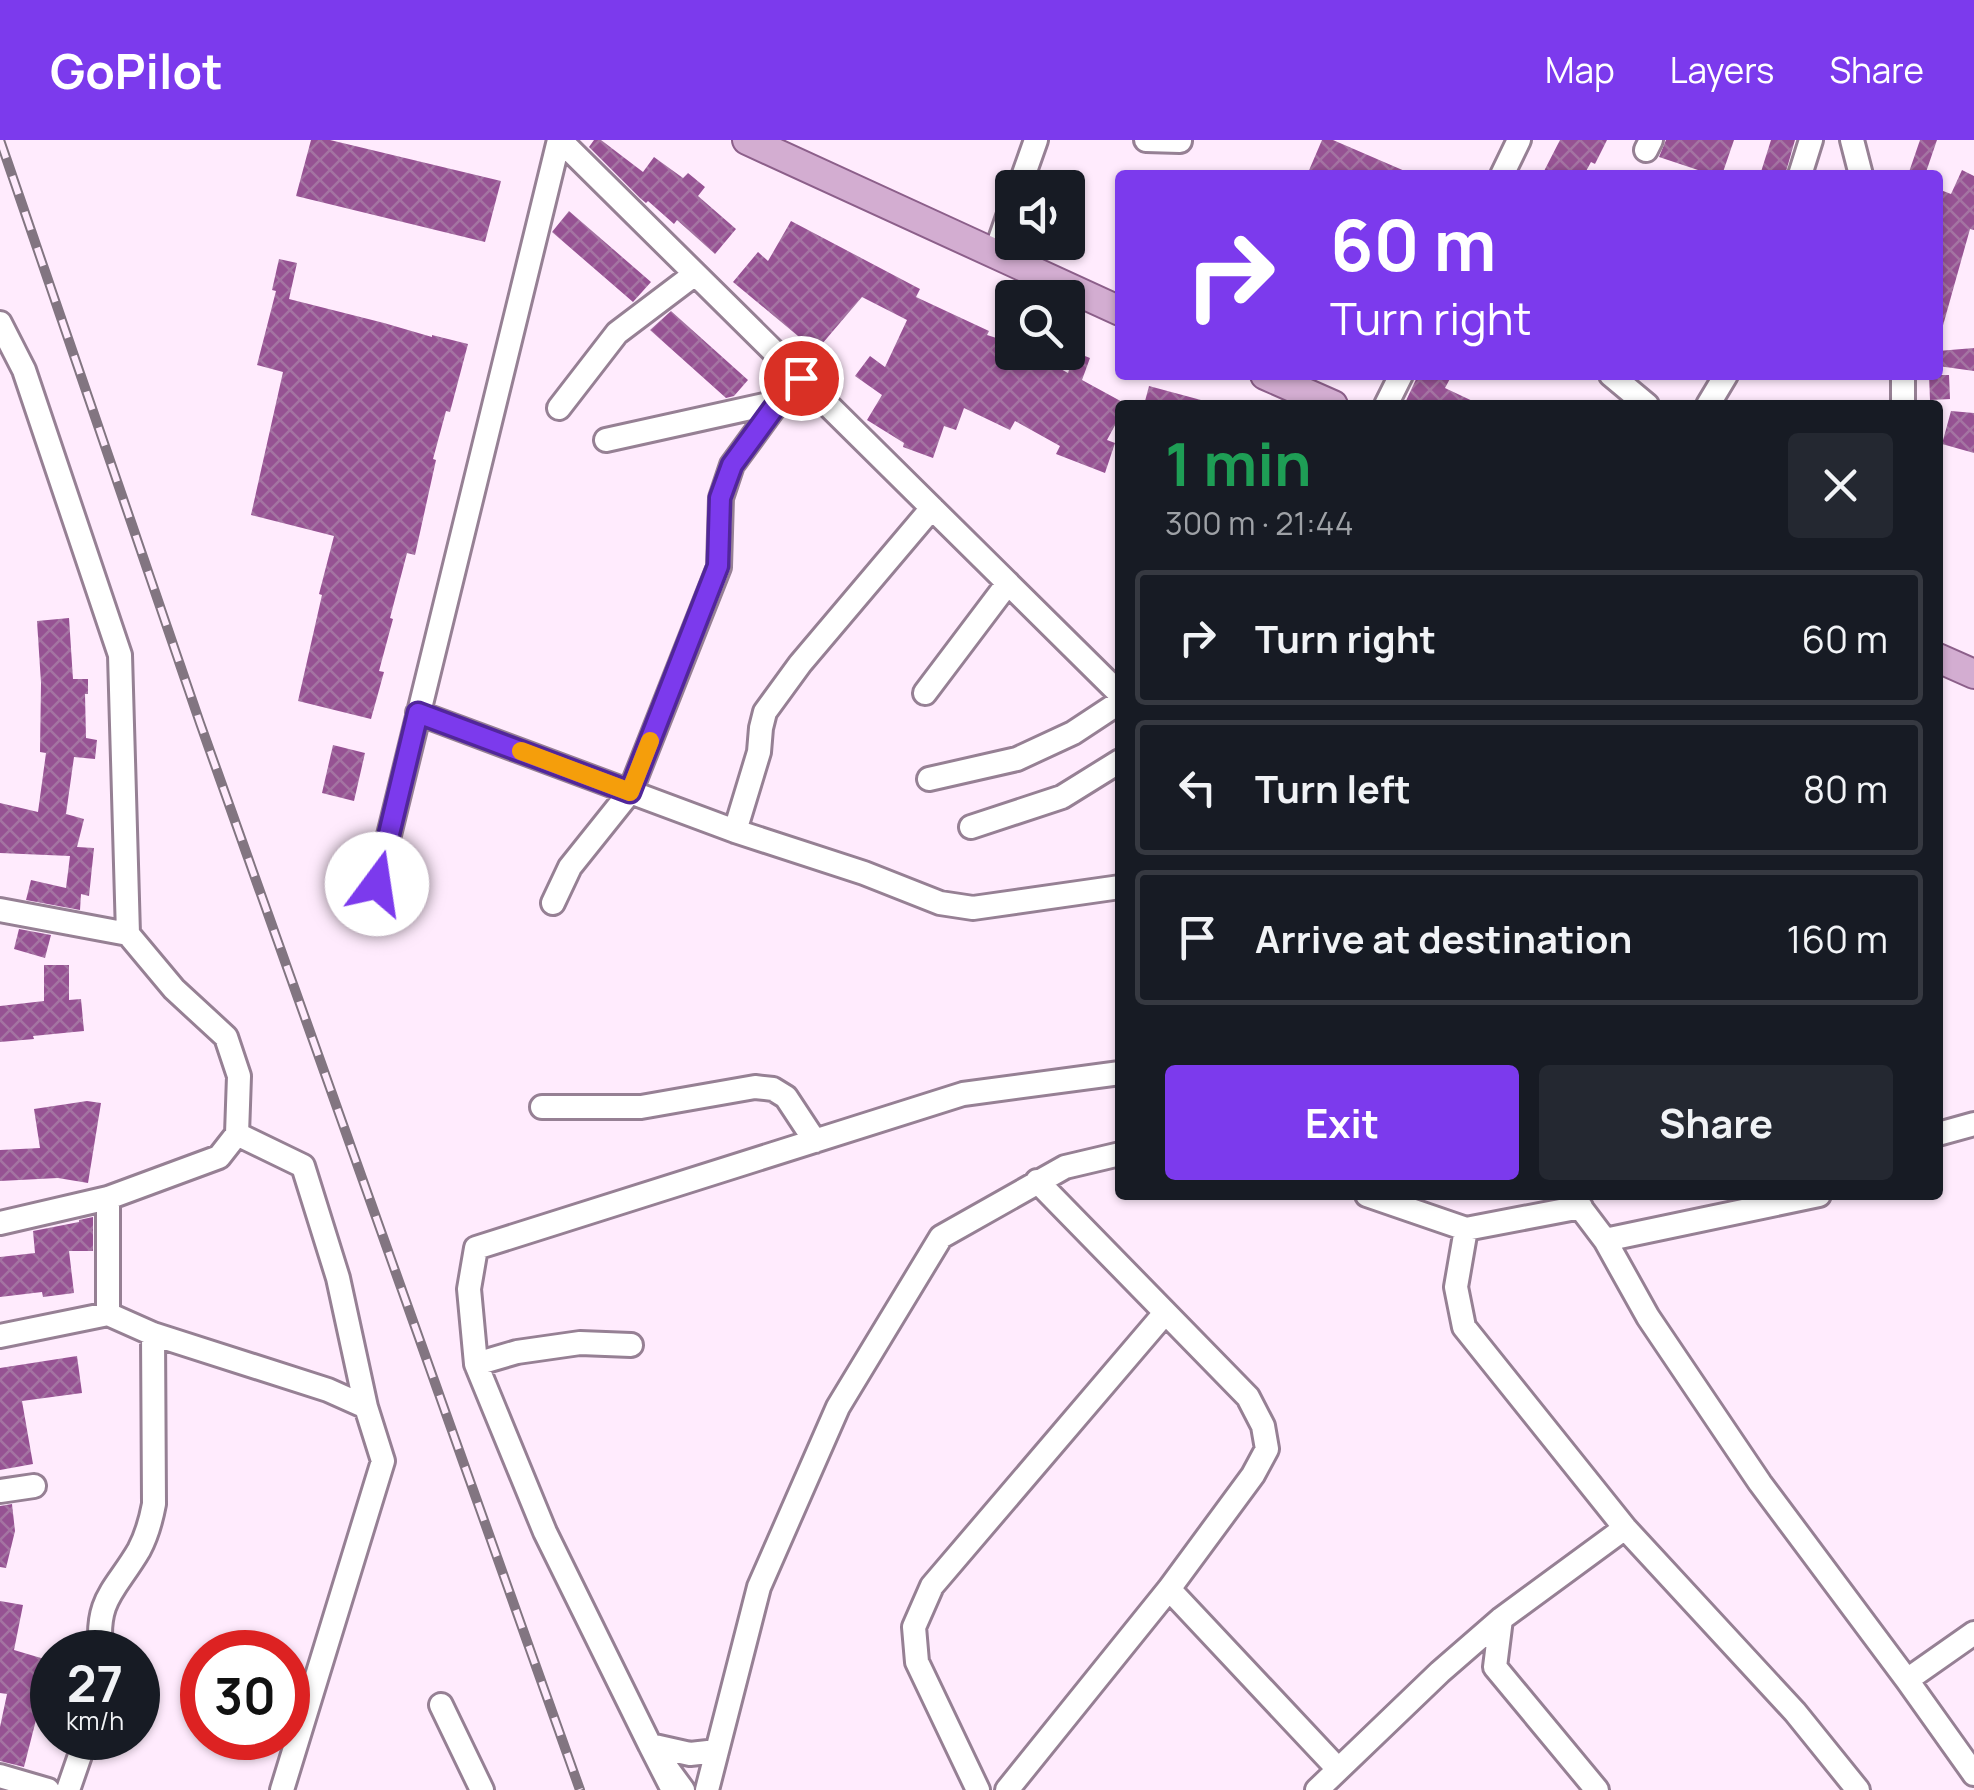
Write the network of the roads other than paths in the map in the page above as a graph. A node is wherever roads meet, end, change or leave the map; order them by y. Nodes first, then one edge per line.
1 (559, 140) edge
2 (747, 140) edge
3 (1146, 140) edge
4 (1519, 140) edge
5 (1811, 140) edge
6 (1852, 140) edge
7 (1035, 141) edge
8 (1180, 141) edge
9 (1025, 170) edge
10 (1504, 170) edge
11 (1802, 170) edge
12 (1860, 170) edge
13 (995, 254) edge
14 (1008, 260) edge
15 (695, 274) junction
16 (1115, 309) edge
17 (0, 323) edge
18 (801, 378) junction
19 (1276, 380) edge
20 (1617, 380) edge
21 (1322, 400) edge
22 (1641, 400) edge
23 (778, 402) junction
24 (559, 408) dead end
25 (606, 440) dead end
26 (932, 508) junction
27 (1008, 583) junction
28 (1943, 660) edge
29 (1974, 674) edge
30 (1115, 689) edge
31 (925, 694) dead end
32 (1115, 705) edge
33 (418, 713) junction
34 (1115, 765) edge
35 (929, 779) dead end
36 (630, 792) junction
37 (971, 828) dead end
38 (735, 831) junction
39 (377, 884) dead end
40 (1115, 887) edge
41 (553, 903) dead end
42 (0, 910) edge
43 (128, 934) junction
44 (1115, 1074) edge
45 (542, 1107) dead end
46 (1974, 1124) edge
47 (1943, 1133) edge
48 (236, 1134) junction
49 (815, 1141) junction
50 (1115, 1155) edge
51 (1037, 1181) junction
52 (108, 1198) junction
53 (1382, 1200) edge
54 (1796, 1200) edge
55 (1576, 1201) edge
56 (0, 1223) edge
57 (1466, 1229) junction
58 (1605, 1240) junction
59 (1166, 1313) junction
60 (108, 1314) junction
61 (153, 1334) junction
62 (0, 1336) edge
63 (631, 1346) dead end
64 (476, 1364) junction
65 (366, 1407) junction
66 (34, 1486) dead end
67 (0, 1491) edge
68 (1625, 1528) junction
69 (1169, 1589) junction
70 (1501, 1619) junction
71 (98, 1630) edge
72 (1974, 1633) edge
73 (1495, 1667) junction
74 (1440, 1672) junction
75 (1908, 1680) junction
76 (441, 1705) dead end
77 (650, 1745) junction
78 (717, 1751) junction
79 (78, 1760) edge
80 (1338, 1770) junction
81 (1974, 1774) edge
82 (0, 1776) edge
83 (48, 1790) edge
84 (68, 1790) edge
85 (282, 1790) edge
86 (482, 1790) edge
87 (672, 1790) edge
88 (684, 1790) edge
89 (707, 1790) edge
90 (978, 1790) edge
91 (1007, 1790) edge
92 (1316, 1790) edge
93 (1598, 1790) edge
94 (1858, 1790) edge

1 - 15 street
1 - 33 street
2 - 13 main road
3 - 8 street
4 - 10 street
5 - 11 street
6 - 12 street
7 - 9 street
14 - 16 main road
15 - 18 street
15 - 24 street
17 - 43 street
18 - 23 street
18 - 26 street
19 - 21 main road
20 - 22 street
23 - 25 street
23 - 36 street
26 - 27 street
26 - 38 street
27 - 30 street
27 - 31 street
28 - 29 main road
32 - 35 street
33 - 36 street
33 - 39 street
34 - 37 street
36 - 38 street
36 - 41 street
38 - 40 street
42 - 43 street
43 - 48 street
44 - 49 street
45 - 49 street
46 - 47 street
48 - 52 street
48 - 65 street
49 - 64 street
50 - 51 street
51 - 59 street
51 - 78 street
52 - 56 street
52 - 60 street
53 - 57 street
54 - 58 street
55 - 57 street
55 - 58 street
57 - 68 street
58 - 75 street
59 - 69 street
59 - 90 street
60 - 61 street
60 - 62 street
61 - 65 street
61 - 71 street
63 - 64 street
64 - 77 street
65 - 85 street
66 - 67 street
68 - 70 street
68 - 94 street
69 - 80 street
69 - 91 street
70 - 73 street
70 - 74 street
72 - 75 street
73 - 74 street
73 - 93 street
74 - 80 street
75 - 81 street
76 - 86 street
77 - 78 street
77 - 87 street
77 - 88 street
78 - 89 street
79 - 84 street
80 - 92 street
82 - 83 street

